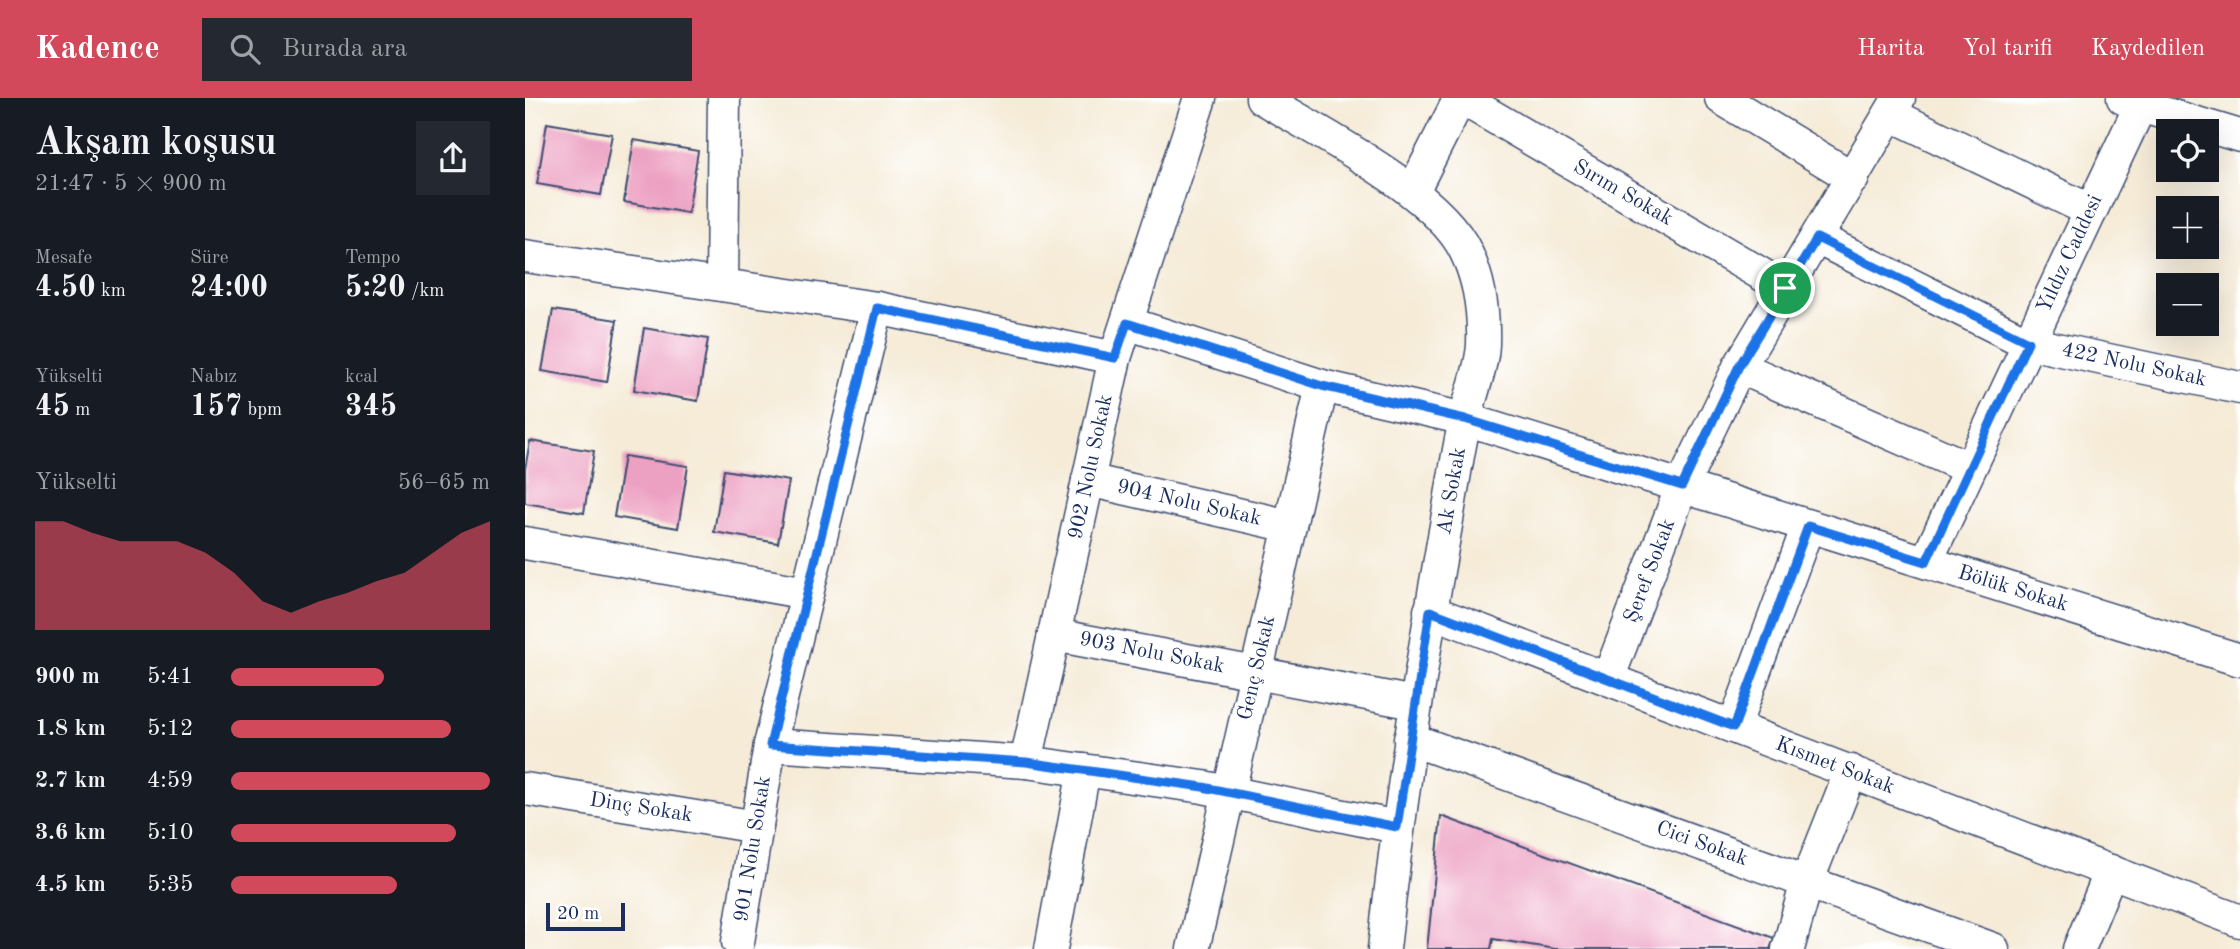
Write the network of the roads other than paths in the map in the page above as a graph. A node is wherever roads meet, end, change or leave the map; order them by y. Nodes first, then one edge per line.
1 (724, 98) edge
2 (1200, 98) edge
3 (1262, 98) edge
4 (1461, 98) edge
5 (1721, 98) edge
6 (2136, 101) edge
7 (1895, 106) edge
8 (2240, 136) edge
9 (1853, 178) junction
10 (1413, 191) junction
11 (2091, 211) junction
12 (1817, 238) junction
13 (525, 256) edge
14 (722, 285) junction
15 (1785, 288) junction
16 (877, 308) junction
17 (1127, 323) junction
18 (2028, 342) junction
19 (1115, 358) junction
20 (1739, 366) junction
21 (1322, 386) junction
22 (2240, 388) edge
23 (1465, 419) junction
24 (1969, 468) junction
25 (1088, 480) junction
26 (1682, 486) junction
27 (1290, 526) junction
28 (1808, 526) junction
29 (525, 543) edge
30 (1926, 562) junction
31 (807, 593) junction
32 (1430, 611) junction
33 (1054, 635) junction
34 (2240, 660) edge
35 (1256, 673) junction
36 (1608, 679) junction
37 (1415, 703) junction
38 (1734, 727) junction
39 (1410, 740) junction
40 (770, 745) junction
41 (1026, 762) junction
42 (1084, 770) junction
43 (1851, 771) junction
44 (525, 789) edge
45 (1229, 792) junction
46 (757, 827) junction
47 (1397, 827) junction
48 (2111, 871) junction
49 (1807, 882) junction
50 (2240, 921) edge
51 (739, 942) dead end
52 (1051, 949) edge
53 (1193, 949) edge
54 (1384, 949) edge
55 (1788, 949) edge
56 (1993, 949) edge
57 (2079, 949) edge

1 - 14 street
2 - 17 street, 902 Nolu Sokak
3 - 10 street, Ak Sokak
4 - 10 street
4 - 15 street, Sırım Sokak
5 - 9 street
6 - 8 street
6 - 11 street, Yıldız Caddesi
7 - 9 street, Şeref Sokak
7 - 11 street
9 - 12 street, Şeref Sokak
10 - 23 street, Ak Sokak
11 - 18 street, Yıldız Caddesi
12 - 15 street, Şeref Sokak
12 - 18 street, 422 Nolu Sokak
13 - 14 street
14 - 16 street
15 - 20 street, Şeref Sokak
16 - 19 street
16 - 31 street, 901 Nolu Sokak
17 - 19 street, 902 Nolu Sokak
17 - 21 street, Bölük Sokak
18 - 22 street, 422 Nolu Sokak
18 - 24 street, Yıldız Caddesi
19 - 25 street, 902 Nolu Sokak
20 - 24 street
20 - 26 street, Şeref Sokak
21 - 23 street, Bölük Sokak
21 - 27 street, Genç Sokak
23 - 26 street, Bölük Sokak
23 - 32 street, Ak Sokak
24 - 30 street, Yıldız Caddesi
25 - 27 street, 904 Nolu Sokak
25 - 33 street, 902 Nolu Sokak
26 - 28 street, Bölük Sokak
26 - 36 street, Şeref Sokak
27 - 35 street, Genç Sokak
28 - 30 street, Bölük Sokak
28 - 38 street
29 - 31 street
30 - 34 street, Bölük Sokak
31 - 40 street, 901 Nolu Sokak
32 - 36 street, Kısmet Sokak
32 - 37 street, Ak Sokak
33 - 35 street, 903 Nolu Sokak
33 - 41 street, 902 Nolu Sokak
35 - 37 street, 903 Nolu Sokak
35 - 45 street, Genç Sokak
36 - 38 street, Kısmet Sokak
37 - 39 street, Ak Sokak
38 - 43 street, Kısmet Sokak
39 - 47 street, Ak Sokak
39 - 49 street, Cici Sokak
40 - 41 street
40 - 46 street, 901 Nolu Sokak
41 - 42 street
42 - 45 street
42 - 52 street
43 - 48 street, Kısmet Sokak
43 - 49 street
44 - 46 street, Dinç Sokak
45 - 47 street
45 - 53 street, Genç Sokak
46 - 51 street, 901 Nolu Sokak
47 - 54 street, Ak Sokak
48 - 50 street, Kısmet Sokak
48 - 57 street
49 - 55 street
49 - 56 street, Cici Sokak

